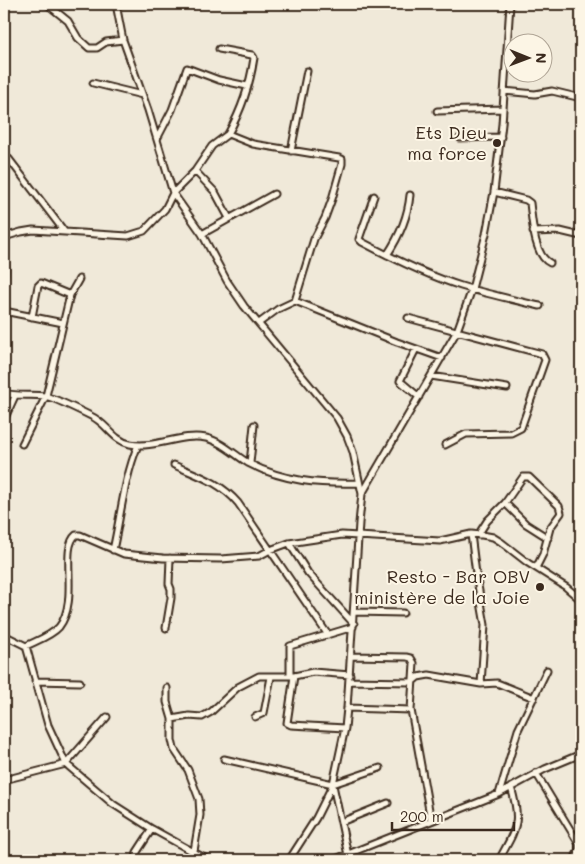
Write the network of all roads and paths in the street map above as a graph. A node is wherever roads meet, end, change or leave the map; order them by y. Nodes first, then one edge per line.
1 (47, 4) edge
2 (116, 4) edge
3 (510, 4) edge
4 (123, 40) junction
5 (218, 49) dead end
6 (307, 71) dead end
7 (93, 83) dead end
8 (247, 86) junction
9 (504, 91) junction
10 (142, 95) junction
11 (581, 98) edge
12 (503, 109) junction
13 (437, 111) dead end
14 (228, 134) junction
15 (500, 137) junction
16 (460, 138) dead end
17 (157, 139) junction
18 (291, 150) junction
19 (4, 166) edge
20 (195, 171) junction
21 (494, 192) junction
22 (173, 193) junction
23 (274, 194) dead end
24 (410, 195) dead end
25 (374, 196) dead end
26 (229, 218) junction
27 (64, 231) junction
28 (533, 232) junction
29 (202, 234) junction
30 (581, 236) edge
31 (4, 237) edge
32 (4, 249) edge
33 (386, 255) junction
34 (550, 263) dead end
35 (79, 279) dead end
36 (4, 285) edge
37 (472, 289) junction
38 (70, 295) junction
39 (295, 301) junction
40 (540, 306) dead end
41 (4, 312) edge
42 (32, 317) junction
43 (408, 318) dead end
44 (63, 322) junction
45 (259, 323) junction
46 (457, 331) junction
47 (416, 348) junction
48 (442, 358) junction
49 (431, 376) junction
50 (507, 388) dead end
51 (4, 393) edge
52 (15, 396) junction
53 (46, 396) junction
54 (419, 397) junction
55 (4, 420) edge
56 (254, 425) dead end
57 (22, 444) dead end
58 (138, 445) junction
59 (445, 445) dead end
60 (250, 463) junction
61 (174, 465) dead end
62 (359, 483) junction
63 (362, 494) junction
64 (505, 503) junction
65 (471, 534) junction
66 (478, 535) junction
67 (358, 536) junction
68 (548, 538) junction
69 (290, 543) junction
70 (114, 550) junction
71 (270, 550) junction
72 (170, 558) junction
73 (536, 568) junction
74 (581, 600) edge
75 (355, 612) junction
76 (403, 613) dead end
77 (354, 625) junction
78 (166, 628) dead end
79 (4, 635) edge
80 (328, 635) junction
81 (26, 646) junction
82 (351, 656) junction
83 (547, 670) dead end
84 (292, 676) junction
85 (271, 677) junction
86 (350, 678) junction
87 (35, 680) junction
88 (80, 682) dead end
89 (412, 682) junction
90 (481, 684) junction
91 (167, 688) dead end
92 (534, 698) junction
93 (347, 708) junction
94 (411, 710) junction
95 (107, 717) dead end
96 (254, 718) dead end
97 (172, 719) junction
98 (345, 728) junction
99 (581, 754) edge
100 (224, 759) dead end
101 (66, 764) junction
102 (380, 768) dead end
103 (4, 772) edge
104 (536, 773) junction
105 (5, 779) edge
106 (333, 784) junction
107 (511, 787) junction
108 (499, 794) junction
109 (388, 802) dead end
110 (431, 821) junction
111 (341, 822) junction
112 (152, 829) junction
113 (580, 849) edge
114 (194, 851) junction
115 (347, 854) junction
116 (136, 860) edge
117 (208, 860) edge
118 (289, 860) edge
119 (334, 860) edge
120 (349, 860) edge
121 (499, 860) edge
122 (574, 860) edge

1 - 4 street
2 - 4 street
3 - 9 street
4 - 10 street
5 - 8 street
6 - 18 street
7 - 10 street
8 - 14 street
8 - 17 street
9 - 11 street
9 - 12 street
10 - 17 street
12 - 13 street
12 - 15 street
14 - 18 street
14 - 20 street
15 - 16 street
15 - 21 street
17 - 22 street
18 - 39 street
19 - 27 street
20 - 22 street
20 - 26 street
21 - 28 street
21 - 37 street
22 - 27 street
22 - 29 street
23 - 26 street
24 - 33 street
25 - 33 street
26 - 29 street
27 - 31 street
28 - 30 street
28 - 34 street
29 - 45 street
32 - 36 street
33 - 37 street
35 - 38 street
37 - 40 street
37 - 46 street
38 - 42 street
38 - 44 street
39 - 45 street
39 - 47 street
41 - 42 street
42 - 44 street
43 - 46 street
44 - 53 street
45 - 62 street
46 - 48 street
46 - 59 street
47 - 48 street
47 - 54 street
48 - 49 street
49 - 50 street
49 - 54 street
51 - 52 street
52 - 53 street
52 - 55 street
53 - 57 street
53 - 58 street
54 - 63 street
56 - 60 street
58 - 60 street
58 - 70 street
60 - 62 street
61 - 71 street
62 - 63 street
63 - 67 street
64 - 66 street
64 - 68 street
64 - 68 street
65 - 66 street
65 - 67 street
65 - 90 street
66 - 73 street
67 - 69 street
67 - 75 street
68 - 73 street
69 - 71 street
69 - 77 street
70 - 72 street
70 - 81 street
71 - 72 street
71 - 80 street
72 - 78 street
73 - 74 street
75 - 76 street
75 - 77 street
77 - 80 street
77 - 82 street
79 - 81 street
80 - 84 street
81 - 87 street
82 - 86 street
82 - 89 street
83 - 92 street
84 - 85 street
84 - 86 street
84 - 98 street
85 - 96 street
85 - 97 street
86 - 89 street
86 - 93 street
87 - 88 street
87 - 101 street
89 - 90 street
89 - 94 street
90 - 92 street
91 - 97 street
92 - 108 street
93 - 94 street
93 - 98 street
94 - 110 street
95 - 101 street
97 - 114 street
98 - 106 street
99 - 104 street
100 - 106 street
101 - 105 street
101 - 112 street
102 - 106 street
103 - 105 street
104 - 107 street
104 - 113 street
106 - 111 street
106 - 118 street
107 - 108 street
107 - 121 street
108 - 110 street
109 - 111 street
110 - 115 street
111 - 115 street
112 - 114 street
112 - 116 street
113 - 122 street
114 - 117 street
115 - 119 street
115 - 120 street

